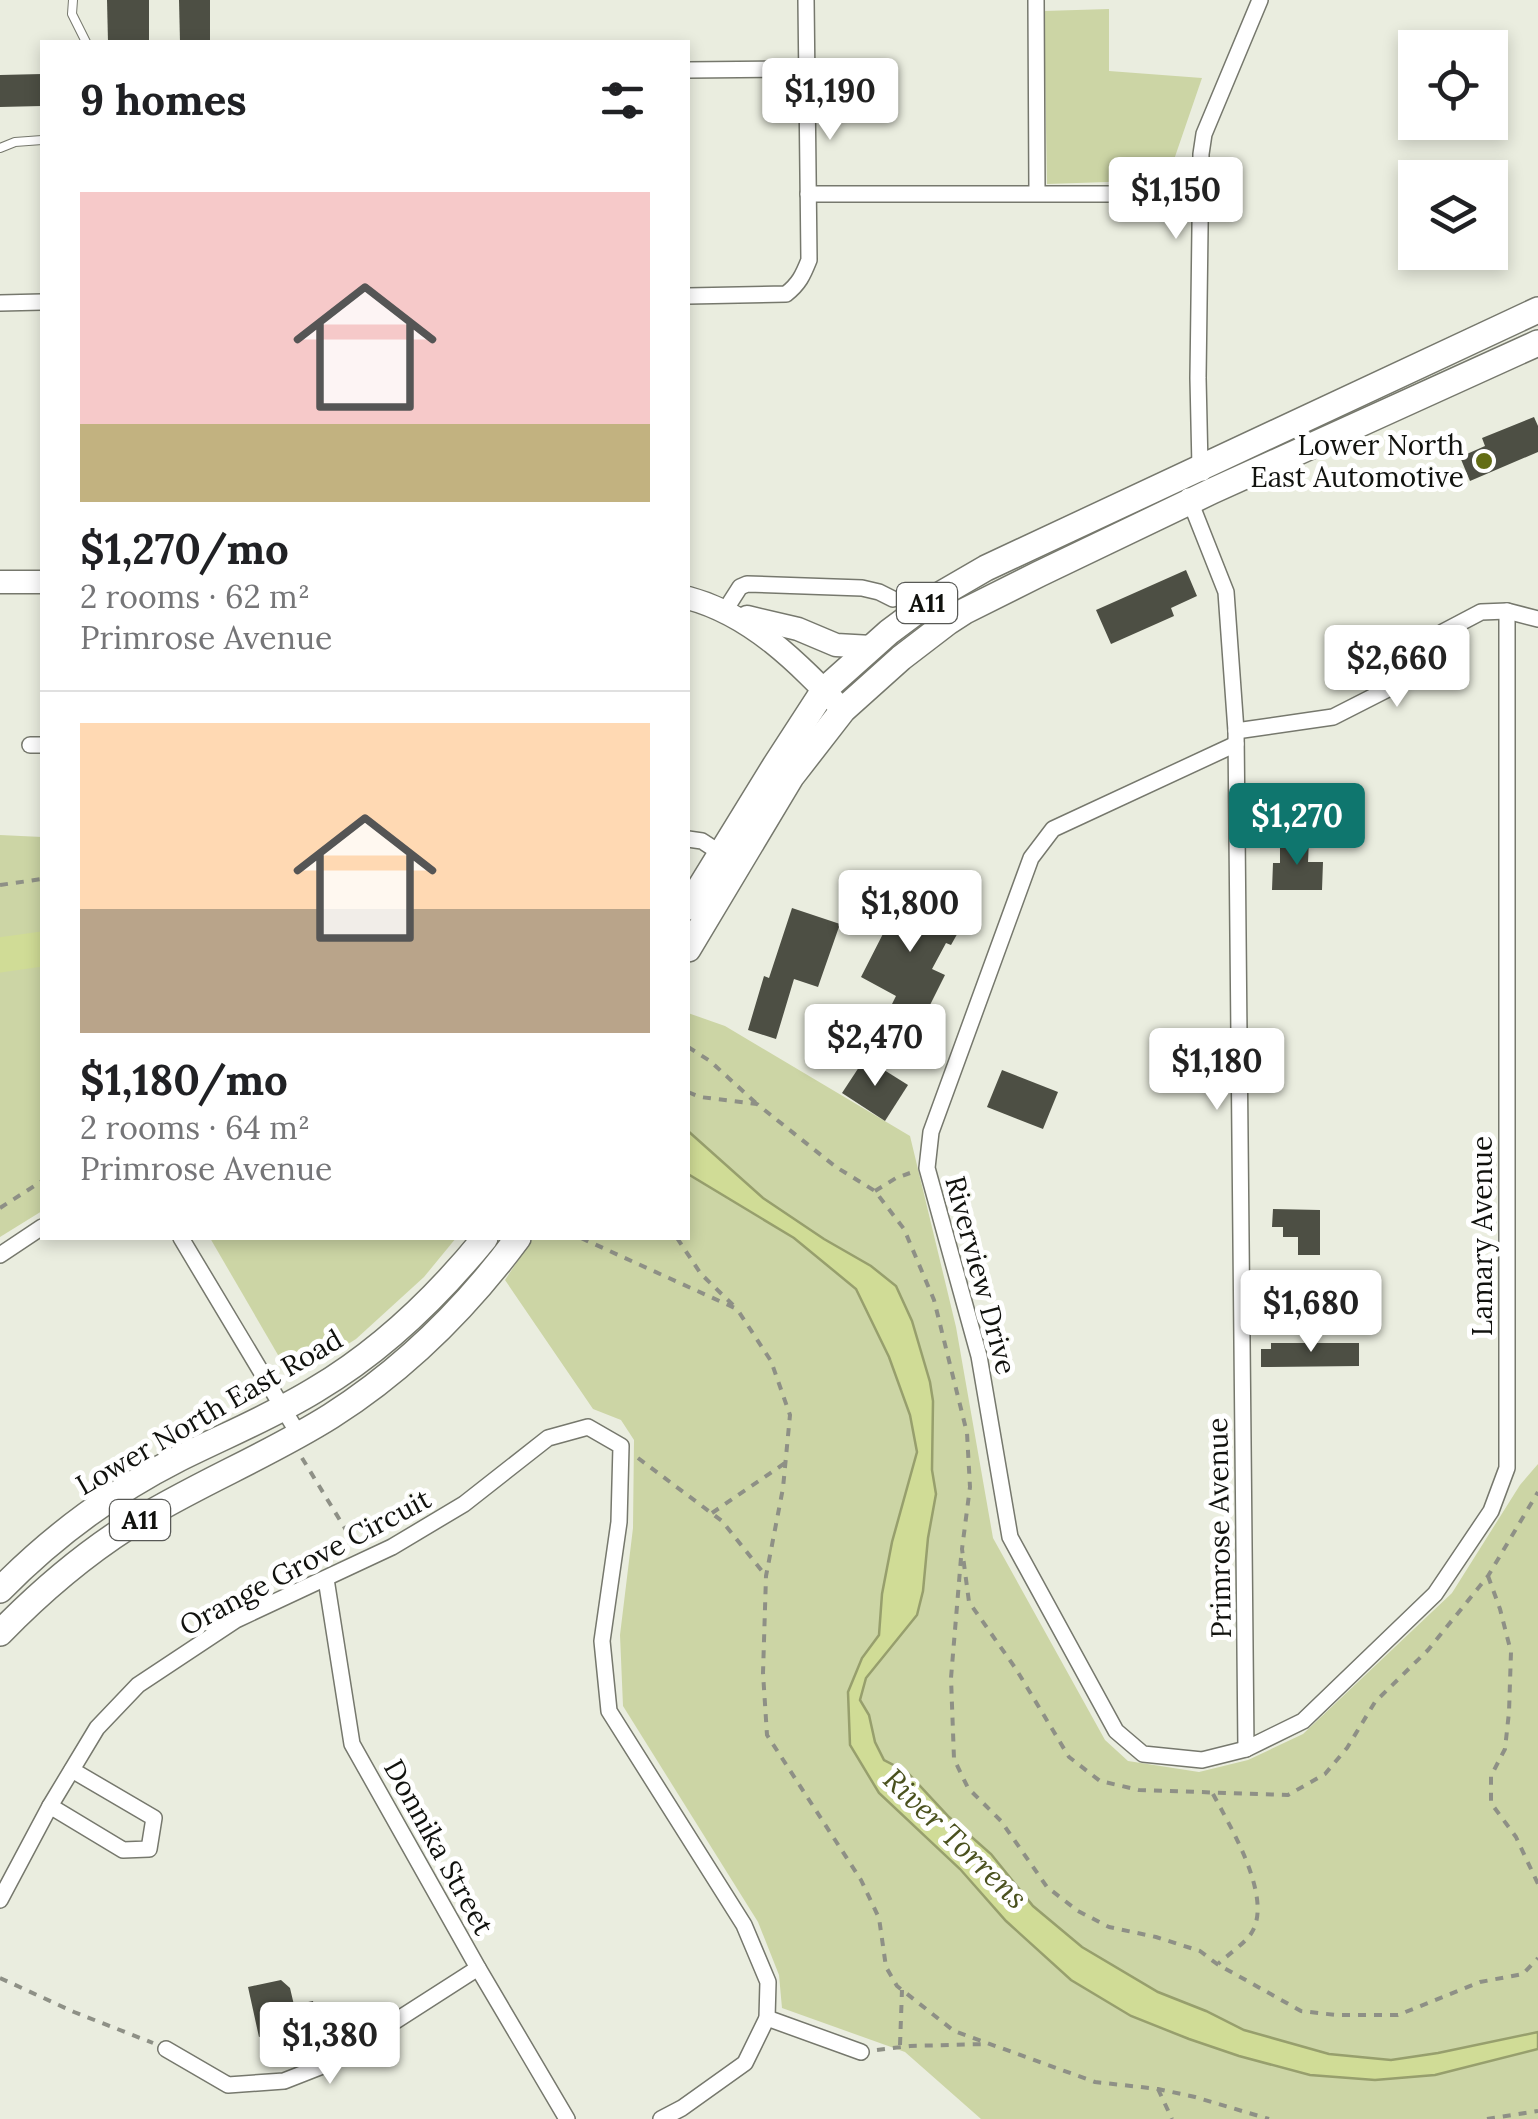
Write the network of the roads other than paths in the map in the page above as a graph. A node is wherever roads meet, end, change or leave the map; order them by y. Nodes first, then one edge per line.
1 (73, 0) edge
2 (806, 0) edge
3 (1036, 0) edge
4 (1260, 0) edge
5 (85, 40) edge
6 (690, 70) edge
7 (806, 70) junction
8 (40, 140) edge
9 (0, 148) edge
10 (1037, 192) junction
11 (808, 194) junction
12 (1199, 194) junction
13 (690, 296) edge
14 (40, 302) edge
15 (0, 303) edge
16 (1538, 310) edge
17 (1538, 343) edge
18 (1190, 472) junction
19 (1201, 496) junction
20 (1046, 540) junction
21 (1058, 565) junction
22 (0, 582) edge
23 (40, 582) edge
24 (690, 599) edge
25 (893, 599) dead end
26 (1507, 610) junction
27 (724, 612) junction
28 (1538, 619) edge
29 (872, 647) junction
30 (824, 690) junction
31 (843, 710) junction
32 (1236, 738) junction
33 (690, 838) edge
34 (729, 859) junction
35 (690, 905) edge
36 (690, 945) edge
37 (40, 1228) edge
38 (182, 1240) edge
39 (483, 1240) edge
40 (516, 1240) edge
41 (0, 1255) edge
42 (284, 1408) junction
43 (299, 1444) junction
44 (326, 1579) junction
45 (0, 1590) edge
46 (0, 1633) edge
47 (1246, 1749) junction
48 (72, 1770) junction
49 (50, 1806) junction
50 (1, 1895) edge
51 (478, 1968) junction
52 (767, 2018) junction
53 (166, 2049) road end
54 (861, 2052) road end
55 (567, 2119) edge
56 (661, 2119) edge

1 - 5 lane
2 - 7 street
3 - 10 street
4 - 12 street
6 - 7 street
7 - 11 street
8 - 9 lane
10 - 11 street
10 - 12 street
11 - 13 street
12 - 18 street
14 - 15 street
16 - 18 main road, A11
17 - 19 main road, A11
18 - 19 street, Primrose Avenue
18 - 19 street
18 - 20 main road, A11
19 - 21 main road, A11
19 - 32 street, Primrose Avenue
20 - 21 lane
20 - 29 main road, A11
21 - 31 main road, A11
22 - 23 street
24 - 27 street
25 - 27 street
26 - 28 street
26 - 32 street, Riverview Drive
26 - 47 street, Lamary Avenue
27 - 29 street
27 - 30 street
29 - 30 main road, A11
30 - 31 street
30 - 34 main road, A11
31 - 34 main road, A11
32 - 47 street, Primrose Avenue
32 - 47 street, Riverview Drive
33 - 34 street
34 - 35 main road, A11
34 - 36 main road, A11
37 - 41 street
38 - 42 street
39 - 42 main road, Lower North East Road / A11
40 - 43 main road, A11
42 - 43 street
42 - 45 main road, Lower North East Road / A11
43 - 46 main road, A11
44 - 48 street, Orange Grove Circuit
44 - 51 street, Donnika Street
44 - 52 street, Orange Grove Circuit
48 - 49 street, Orange Grove Circuit
48 - 49 street
49 - 50 street, Orange Grove Circuit
51 - 53 street
51 - 55 street, Donnika Street
52 - 54 street
52 - 56 street

